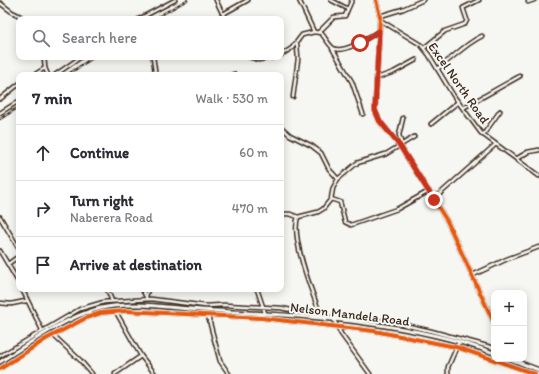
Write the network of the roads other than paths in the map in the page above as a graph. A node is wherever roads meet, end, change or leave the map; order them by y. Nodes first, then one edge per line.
1 (174, 0) edge
2 (216, 0) edge
3 (248, 0) edge
4 (299, 0) edge
5 (331, 0) edge
6 (352, 0) edge
7 (376, 0) edge
8 (422, 0) edge
9 (479, 0) edge
10 (534, 0) edge
11 (528, 2) dead end
12 (0, 3) edge
13 (348, 9) junction
14 (223, 14) joint
15 (21, 16) edge
16 (145, 16) edge
17 (380, 16) junction
18 (380, 20) junction
19 (379, 31) junction
20 (314, 32) junction
21 (319, 32) junction
22 (482, 36) dead end
23 (297, 43) junction
24 (332, 47) junction
25 (424, 48) junction
26 (284, 53) edge
27 (44, 60) edge
28 (77, 60) edge
29 (153, 60) edge
30 (416, 60) dead end
31 (45, 68) junction
32 (437, 69) junction
33 (39, 72) edge
34 (47, 72) edge
35 (59, 72) edge
36 (154, 72) edge
37 (520, 76) dead end
38 (377, 78) junction
39 (16, 86) edge
40 (293, 97) dead end
41 (0, 99) edge
42 (458, 102) junction
43 (16, 103) edge
44 (463, 108) junction
45 (500, 111) dead end
46 (0, 113) edge
47 (363, 114) dead end
48 (403, 118) dead end
49 (431, 124) dead end
50 (284, 130) edge
51 (483, 135) junction
52 (414, 137) dead end
53 (496, 144) junction
54 (401, 146) junction
55 (539, 150) edge
56 (516, 159) junction
57 (539, 176) edge
58 (338, 179) junction
59 (429, 191) junction
60 (331, 198) junction
61 (434, 200) junction
62 (284, 214) edge
63 (0, 217) edge
64 (298, 217) junction
65 (16, 244) edge
66 (539, 247) edge
67 (0, 251) edge
68 (16, 258) edge
69 (8, 264) junction
70 (473, 275) junction
71 (16, 278) edge
72 (23, 292) edge
73 (108, 292) edge
74 (143, 292) edge
75 (147, 292) edge
76 (258, 292) edge
77 (146, 298) junction
78 (26, 301) junction
79 (112, 301) junction
80 (0, 303) edge
81 (262, 308) junction
82 (116, 312) junction
83 (265, 313) junction
84 (208, 316) junction
85 (321, 316) junction
86 (491, 316) edge
87 (334, 320) junction
88 (336, 326) junction
89 (42, 330) junction
90 (53, 335) junction
91 (459, 342) junction
92 (456, 347) junction
93 (491, 347) edge
94 (491, 352) edge
95 (0, 356) edge
96 (141, 356) junction
97 (0, 362) edge
98 (518, 362) edge
99 (0, 369) edge
100 (539, 370) edge
101 (92, 374) edge
102 (115, 374) edge
103 (155, 374) edge
104 (228, 374) edge
105 (370, 374) edge
106 (448, 374) edge
107 (535, 374) edge

1 - 16 street
2 - 14 street
3 - 14 street
4 - 20 street
5 - 13 street
6 - 13 street
7 - 17 main road
8 - 17 street
9 - 25 street
10 - 11 street
12 - 15 street
13 - 21 street
17 - 18 main road
18 - 19 main road
18 - 25 street, Excel North Road
19 - 24 street
19 - 38 main road
20 - 21 street
20 - 23 street
21 - 24 street
22 - 32 street
23 - 26 street
23 - 40 street
24 - 47 street
25 - 32 street, Excel North Road
27 - 31 street
28 - 35 street
29 - 36 street
30 - 38 street
31 - 33 street
31 - 34 street
32 - 42 street, Excel North Road
37 - 44 street
38 - 54 main road
39 - 41 street
42 - 44 street, Excel North Road
42 - 49 street
43 - 46 street
44 - 51 street, Excel North Road
45 - 51 street
48 - 54 street
50 - 58 street
51 - 53 street, Excel North Road
52 - 54 street
53 - 56 street, Excel North Road
53 - 61 street
54 - 58 street
54 - 59 main road
55 - 56 street
56 - 57 street, Excel North Road
58 - 60 street
59 - 60 street
59 - 61 main road
60 - 64 street
61 - 70 main road
62 - 64 street
63 - 65 street
64 - 85 street
66 - 70 street
67 - 69 street
68 - 69 street
69 - 71 street
70 - 86 main road
72 - 78 street
73 - 79 street
74 - 77 street
75 - 77 street
76 - 81 street
77 - 79 street
77 - 81 street
78 - 80 street
78 - 89 street
79 - 89 street
81 - 83 street
81 - 85 street
82 - 84 street
82 - 90 street
82 - 96 street
83 - 87 main road, Nelson Mandela Road
83 - 97 main road, Nelson Mandela Road
84 - 88 street
84 - 104 street
85 - 93 street
87 - 88 street
87 - 91 main road, Nelson Mandela Road
88 - 92 street
88 - 105 street
89 - 95 street
90 - 99 street
90 - 101 street
91 - 92 street
91 - 94 main road, Nelson Mandela Road
92 - 106 street
92 - 107 street
96 - 102 street
96 - 103 street
98 - 100 main road

